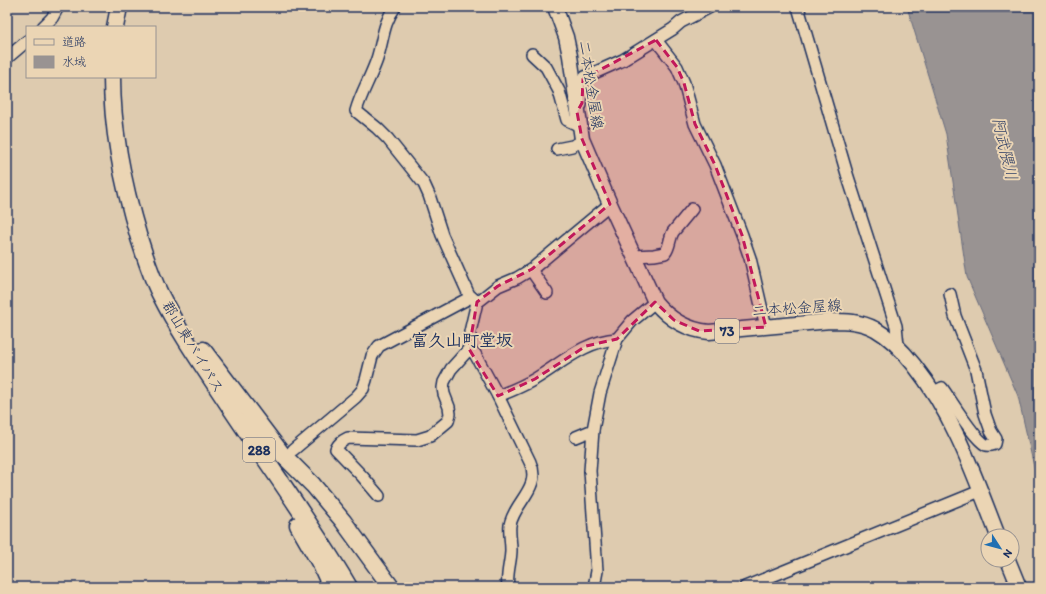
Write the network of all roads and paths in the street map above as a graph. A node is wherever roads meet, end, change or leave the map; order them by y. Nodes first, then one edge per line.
1 (58, 7) edge
2 (113, 7) edge
3 (119, 7) edge
4 (395, 7) edge
5 (555, 7) edge
6 (710, 7) edge
7 (798, 7) edge
8 (44, 26) edge
9 (113, 26) edge
10 (113, 26) edge
11 (656, 40) junction
12 (26, 42) edge
13 (532, 54) dead end
14 (7, 58) edge
15 (112, 78) edge
16 (578, 119) junction
17 (583, 141) junction
18 (557, 149) dead end
19 (610, 204) junction
20 (692, 209) dead end
21 (634, 256) junction
22 (531, 270) junction
23 (547, 293) dead end
24 (950, 294) dead end
25 (474, 300) junction
26 (655, 302) junction
27 (170, 313) junction
28 (766, 327) junction
29 (617, 339) junction
30 (185, 340) junction
31 (898, 345) junction
32 (469, 349) junction
33 (934, 392) junction
34 (498, 396) junction
35 (593, 430) junction
36 (576, 437) dead end
37 (293, 450) dead end
38 (980, 491) junction
39 (379, 496) dead end
40 (995, 528) edge
41 (1011, 568) edge
42 (331, 587) edge
43 (349, 587) edge
44 (391, 587) edge
45 (508, 587) edge
46 (594, 587) edge
47 (746, 587) edge
48 (1019, 587) edge

1 - 8 street
2 - 9 highway
3 - 10 highway
4 - 25 street
5 - 16 main road, 二本松金屋線 / 73
6 - 11 street
7 - 31 street
11 - 16 street
11 - 28 street
12 - 14 street
13 - 16 street
15 - 27 highway, 郡山東バイパス / 288
16 - 17 main road, 二本松金屋線 / 73
17 - 18 street
17 - 19 main road, 二本松金屋線 / 73
19 - 21 main road, 二本松金屋線 / 73
19 - 22 street
20 - 21 street
21 - 26 main road, 二本松金屋線 / 73
22 - 23 street
22 - 25 street
24 - 33 street
25 - 32 street
25 - 37 street
26 - 28 main road, 二本松金屋線 / 73
26 - 29 street
27 - 30 highway, 郡山東バイパス / 288
27 - 44 highway
28 - 31 main road, 二本松金屋線 / 73
29 - 34 street
29 - 35 street
30 - 42 highway
30 - 43 highway, 郡山東バイパス / 288
31 - 33 main road, 二本松金屋線 / 73
32 - 34 street
32 - 39 street
33 - 38 main road, 二本松金屋線 / 73
34 - 45 street
35 - 36 street
35 - 46 street
38 - 40 main road, 二本松金屋線 / 73
38 - 47 street
41 - 48 main road

